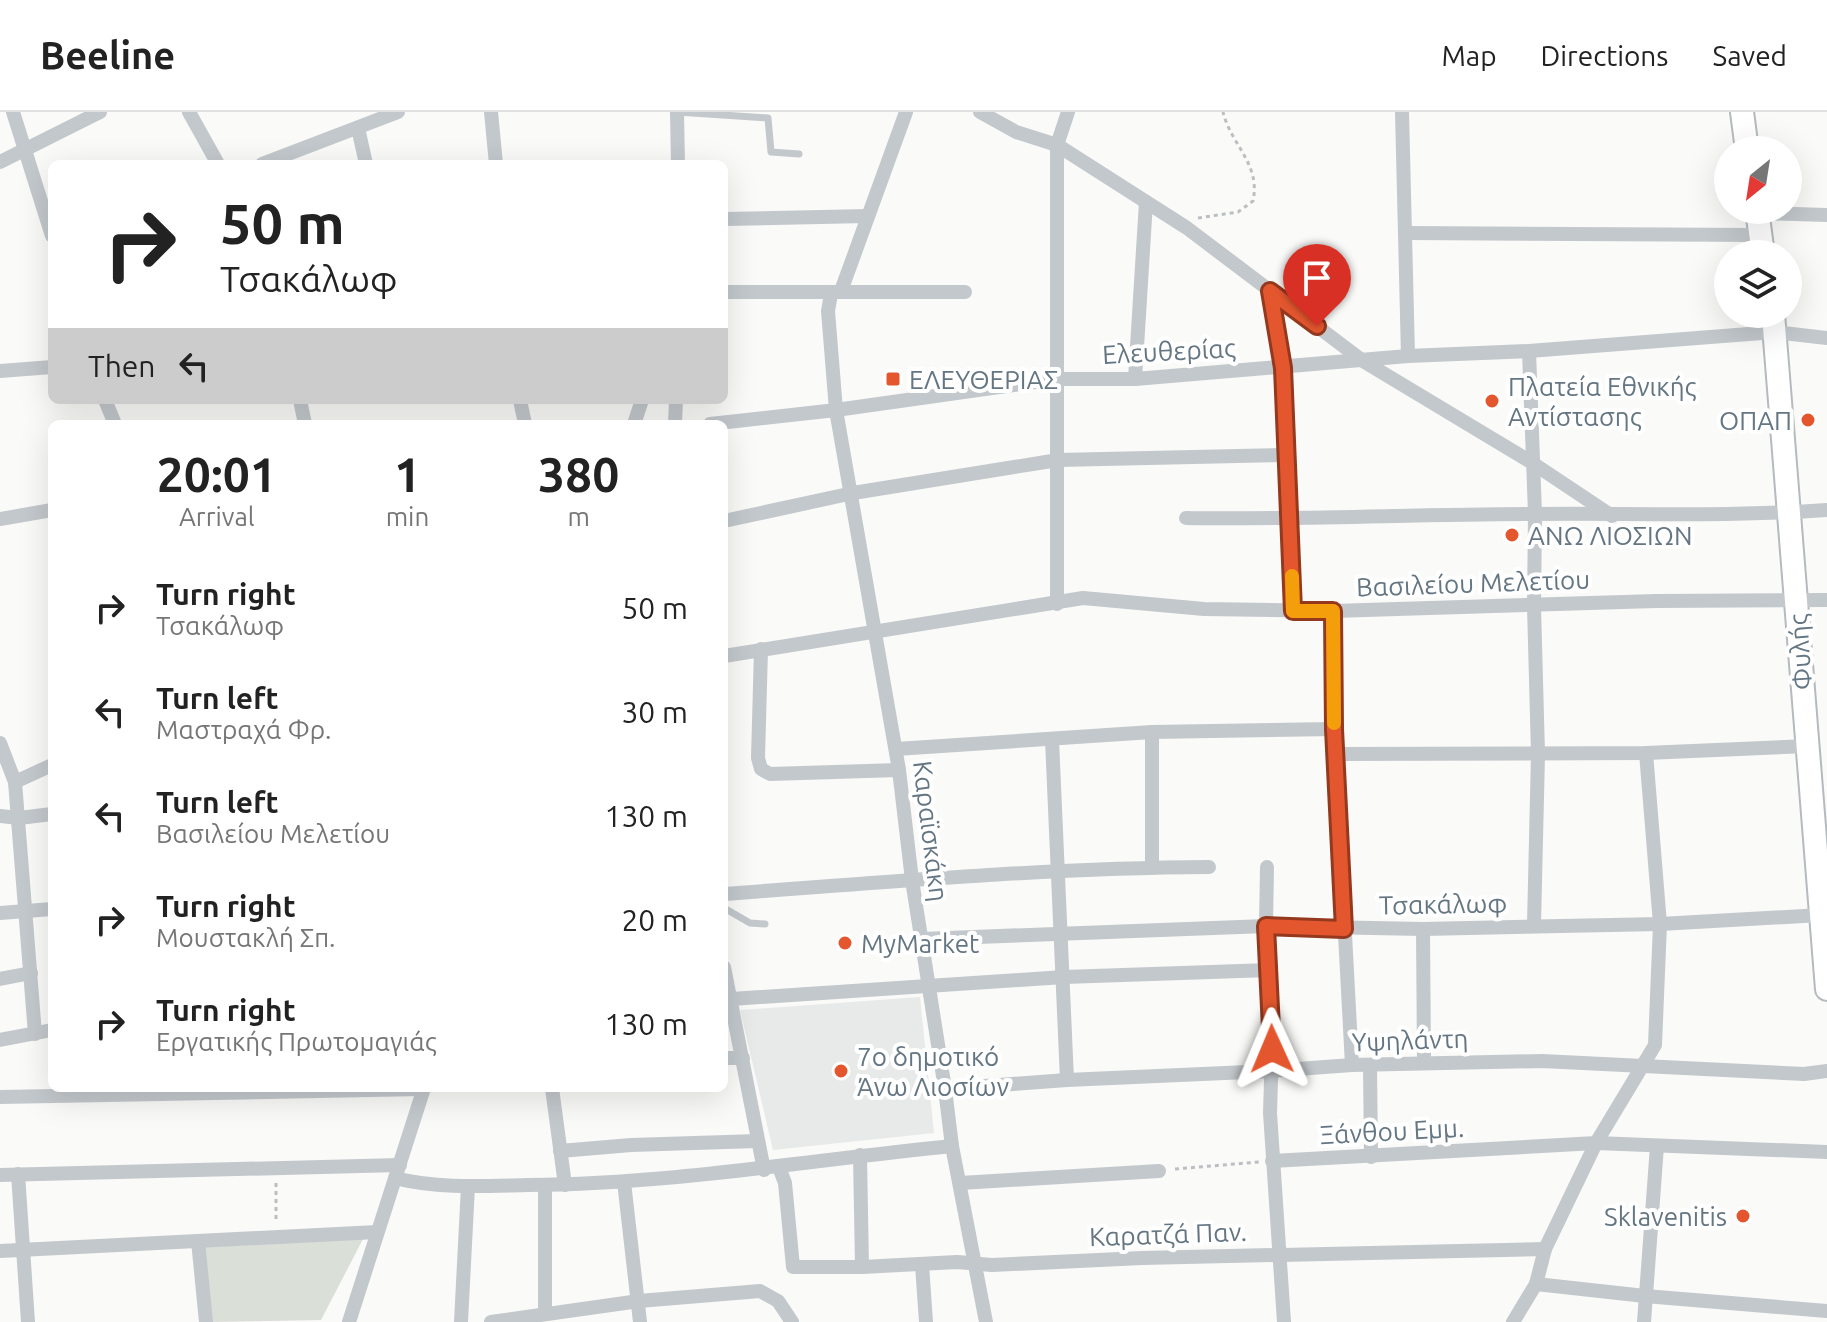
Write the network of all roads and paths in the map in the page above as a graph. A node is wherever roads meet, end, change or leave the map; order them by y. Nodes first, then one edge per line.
1 (13, 112) edge
2 (100, 112) edge
3 (189, 112) edge
4 (398, 112) edge
5 (491, 112) edge
6 (677, 112) edge
7 (906, 112) edge
8 (980, 112) edge
9 (1068, 112) edge
10 (1223, 112) edge
11 (1402, 112) edge
12 (1742, 112) edge
13 (358, 128) junction
14 (1745, 136) edge
15 (1057, 145) junction
16 (26, 148) junction
17 (799, 154) dead end
18 (216, 160) edge
19 (273, 160) edge
20 (365, 160) edge
21 (496, 160) edge
22 (678, 160) edge
23 (0, 162) edge
24 (1146, 202) junction
25 (1802, 214) edge
26 (1827, 215) edge
27 (868, 216) junction
28 (728, 219) edge
29 (48, 222) edge
30 (1187, 228) junction
31 (1406, 233) junction
32 (1714, 243) edge
33 (1270, 291) junction
34 (728, 292) edge
35 (965, 292) dead end
36 (836, 293) junction
37 (1730, 328) edge
38 (1774, 328) edge
39 (1792, 328) edge
40 (1827, 338) edge
41 (1529, 351) junction
42 (1408, 356) junction
43 (1363, 361) junction
44 (48, 367) edge
45 (1283, 368) junction
46 (0, 371) edge
47 (1056, 379) junction
48 (1135, 379) junction
49 (836, 410) junction
50 (728, 422) edge
51 (1287, 455) junction
52 (1058, 460) junction
53 (1531, 462) junction
54 (853, 493) junction
55 (1827, 510) edge
56 (48, 511) edge
57 (1789, 513) junction
58 (1535, 514) junction
59 (1612, 516) junction
60 (1186, 518) dead end
61 (0, 519) edge
62 (1290, 519) junction
63 (728, 520) edge
64 (1796, 599) junction
65 (1827, 600) edge
66 (1057, 604) junction
67 (1534, 606) junction
68 (1293, 611) junction
69 (1333, 611) junction
70 (876, 630) junction
71 (761, 649) junction
72 (728, 655) edge
73 (1334, 729) junction
74 (1152, 732) junction
75 (1052, 740) junction
76 (0, 743) edge
77 (1808, 746) junction
78 (896, 749) junction
79 (1646, 753) junction
80 (1336, 754) junction
81 (1538, 754) junction
82 (48, 767) edge
83 (899, 770) junction
84 (15, 782) junction
85 (1819, 789) edge
86 (48, 814) edge
87 (0, 816) edge
88 (19, 818) junction
89 (1152, 867) junction
90 (1209, 867) dead end
91 (1267, 867) dead end
92 (1057, 873) junction
93 (912, 880) junction
94 (728, 894) edge
95 (48, 909) edge
96 (728, 910) edge
97 (26, 911) junction
98 (0, 913) edge
99 (765, 924) dead end
100 (1660, 924) junction
101 (1534, 925) junction
102 (1824, 925) edge
103 (1266, 926) junction
104 (1344, 929) junction
105 (1423, 929) junction
106 (1062, 936) junction
107 (922, 939) junction
108 (1270, 970) junction
109 (31, 973) junction
110 (1064, 977) junction
111 (0, 979) edge
112 (728, 985) edge
113 (928, 985) junction
114 (1827, 989) edge
115 (731, 999) junction
116 (48, 1031) edge
117 (35, 1034) junction
118 (0, 1040) edge
119 (728, 1058) edge
120 (743, 1058) junction
121 (1424, 1063) junction
122 (1352, 1065) junction
123 (1370, 1065) junction
124 (1642, 1068) junction
125 (1270, 1071) junction
126 (1827, 1071) edge
127 (1067, 1080) junction
128 (945, 1089) junction
129 (206, 1092) edge
130 (423, 1092) edge
131 (553, 1092) edge
132 (0, 1097) edge
133 (758, 1141) junction
134 (1596, 1143) junction
135 (952, 1146) junction
136 (1657, 1146) junction
137 (560, 1151) junction
138 (1827, 1152) edge
139 (860, 1155) junction
140 (1371, 1157) junction
141 (1272, 1161) junction
142 (275, 1167) junction
143 (772, 1168) junction
144 (397, 1171) junction
145 (1159, 1171) joint
146 (18, 1174) junction
147 (0, 1175) edge
148 (624, 1182) junction
149 (960, 1183) junction
150 (545, 1185) junction
151 (565, 1185) junction
152 (468, 1186) junction
153 (377, 1232) junction
154 (276, 1237) junction
155 (198, 1241) junction
156 (1545, 1249) junction
157 (23, 1250) junction
158 (0, 1251) edge
159 (1280, 1254) junction
160 (974, 1263) junction
161 (922, 1265) junction
162 (862, 1267) junction
163 (1536, 1284) junction
164 (1645, 1296) junction
165 (639, 1301) junction
166 (1827, 1311) edge
167 (545, 1314) junction
168 (28, 1322) edge
169 (206, 1322) edge
170 (349, 1322) edge
171 (461, 1322) edge
172 (491, 1322) edge
173 (640, 1322) edge
174 (792, 1322) edge
175 (926, 1322) edge
176 (986, 1322) edge
177 (1284, 1322) edge
178 (1513, 1322) edge
179 (1644, 1322) edge

1 - 16 street
2 - 16 street
3 - 18 street
4 - 13 street
5 - 21 street
6 - 17 lane
6 - 22 street
7 - 27 street, Καραϊσκάκη
8 - 15 street
9 - 15 street
10 - 30 path
11 - 31 street
12 - 14 main road
13 - 19 street
13 - 20 street
15 - 24 street
15 - 47 street
16 - 23 street
16 - 29 street
24 - 30 street
24 - 48 street
25 - 26 street
27 - 28 street
27 - 36 street, Καραϊσκάκη
30 - 33 street
31 - 32 street
31 - 42 street
33 - 43 street
33 - 45 street
34 - 36 street
35 - 36 street
36 - 49 street, Καραϊσκάκη
37 - 41 street, Ελευθερίας
38 - 57 main road, Φυλής
39 - 40 street, Ελευθερίας
41 - 42 street, Ελευθερίας
41 - 53 street
42 - 43 street, Ελευθερίας
43 - 45 street, Ελευθερίας
43 - 53 street
44 - 46 street
45 - 48 street, Ελευθερίας
45 - 51 street
47 - 48 street, Ελευθερίας
47 - 49 street, Ελευθερίας
47 - 52 street
49 - 50 street, Ελευθερίας
49 - 54 street, Καραϊσκάκη
51 - 52 street
51 - 62 street
52 - 54 street
52 - 66 street
53 - 58 street
53 - 59 street
54 - 63 street
54 - 70 street, Καραϊσκάκη
55 - 57 street
56 - 61 street
57 - 59 street
57 - 64 main road, Φυλής
58 - 59 street
58 - 62 street
58 - 67 street
60 - 62 street
62 - 68 street
64 - 65 street, Βασιλείου Μελετίου
64 - 67 street, Βασιλείου Μελετίου
64 - 77 main road, Φυλής
66 - 68 street, Βασιλείου Μελετίου
66 - 70 street, Βασιλείου Μελετίου
67 - 69 street, Βασιλείου Μελετίου
67 - 81 street
68 - 69 street, Βασιλείου Μελετίου
69 - 73 street
70 - 71 street, Βασιλείου Μελετίου
70 - 78 street, Καραϊσκάκη
71 - 72 street, Βασιλείου Μελετίου
71 - 83 street
73 - 74 street
73 - 80 street
74 - 75 street
74 - 89 street
75 - 78 street
75 - 92 street
76 - 84 street
77 - 79 street
77 - 85 main road, Φυλής
78 - 83 street, Καραϊσκάκη
79 - 81 street
79 - 100 street
80 - 81 street
80 - 104 street
81 - 101 street
82 - 84 street
83 - 93 street, Καραϊσκάκη
84 - 88 street
85 - 102 main road, Φυλής
86 - 88 street
87 - 88 street
88 - 97 street
89 - 90 street
89 - 92 street
91 - 103 street
92 - 93 street
92 - 106 street
93 - 94 street
93 - 107 street, Καραϊσκάκη
95 - 97 street
96 - 99 lane
97 - 98 street
97 - 109 street
100 - 101 street, Τσακάλωφ
100 - 102 street, Τσακάλωφ
100 - 124 street
101 - 105 street, Τσακάλωφ
102 - 114 main road, Φυλής
103 - 104 street, Τσακάλωφ
103 - 106 street, Τσακάλωφ
103 - 108 street
104 - 105 street, Τσακάλωφ
104 - 122 street
105 - 121 street
106 - 107 street, Τσακάλωφ
106 - 110 street
107 - 113 street, Καραϊσκάκη
108 - 110 street
108 - 125 street
109 - 111 street
109 - 117 street
110 - 113 street
110 - 127 street
112 - 115 street
113 - 115 street
113 - 128 street, Καραϊσκάκη
115 - 120 street
116 - 117 street
117 - 118 street
119 - 120 street
120 - 133 street
121 - 123 street, Υψηλάντη
121 - 124 street, Υψηλάντη
122 - 123 street, Υψηλάντη
122 - 125 street, Υψηλάντη
123 - 140 street
124 - 126 street, Υψηλάντη
124 - 134 street
125 - 127 street, Υψηλάντη
125 - 141 street
127 - 128 street, Υψηλάντη
128 - 135 street, Καραϊσκάκη
129 - 132 street
130 - 144 street
131 - 137 street
133 - 137 street
133 - 143 street
134 - 136 street, Ξάνθου Εμμ.
134 - 140 street, Ξάνθου Εμμ.
134 - 156 street
135 - 139 street
135 - 149 street, Καραϊσκάκη
136 - 138 street, Ξάνθου Εμμ.
136 - 164 street
137 - 151 street
139 - 143 street
139 - 162 street
140 - 141 street, Ξάνθου Εμμ.
141 - 145 path
141 - 159 street
142 - 144 street
142 - 146 street
142 - 154 path
143 - 148 street
143 - 162 street, Καρατζά Παν.
144 - 152 street
144 - 153 street
145 - 149 street
146 - 147 street
146 - 157 street
148 - 151 street
148 - 165 street
149 - 160 street, Καραϊσκάκη
150 - 151 street
150 - 152 street
150 - 167 street
152 - 171 street
153 - 154 street
153 - 170 street
154 - 155 street
155 - 157 street
155 - 169 street
156 - 159 street, Καρατζά Παν.
156 - 163 street
157 - 158 street
157 - 168 street
159 - 160 street, Καρατζά Παν.
159 - 177 street
160 - 161 street, Καρατζά Παν.
160 - 176 street, Καραϊσκάκη
161 - 162 street, Καρατζά Παν.
161 - 175 street
163 - 164 street
163 - 178 street
164 - 166 street
164 - 179 street
165 - 167 street
165 - 173 street
165 - 174 street
167 - 172 street

